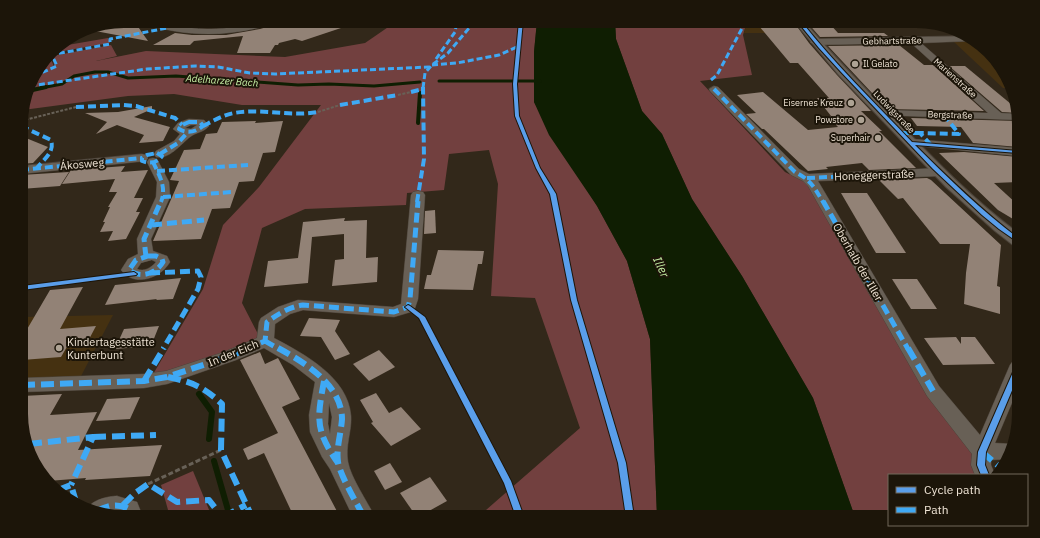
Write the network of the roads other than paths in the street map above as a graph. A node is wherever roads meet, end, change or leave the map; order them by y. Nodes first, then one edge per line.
1 (167, 28) edge
2 (246, 28) edge
3 (804, 28) edge
4 (960, 39) edge
5 (913, 40) junction
6 (815, 42) junction
7 (714, 89) dead end
8 (882, 113) junction
9 (998, 116) junction
10 (1011, 117) edge
11 (188, 132) dead end
12 (912, 144) junction
13 (1012, 152) edge
14 (152, 158) junction
15 (28, 169) edge
16 (940, 172) junction
17 (807, 178) junction
18 (418, 195) dead end
19 (1012, 236) edge
20 (146, 256) dead end
21 (264, 341) junction
22 (1012, 381) edge
23 (28, 385) edge
24 (1004, 451) edge
25 (982, 452) junction
26 (985, 474) edge
27 (104, 508) edge
28 (129, 510) edge
29 (361, 510) edge

1 - 2 street
3 - 6 street, Ludwigstraße
4 - 5 street, Gebhartstraße
5 - 6 street, Gebhartstraße
5 - 9 street, Marienstraße
6 - 8 street, Ludwigstraße
7 - 17 street, Oberhalb der Iller
8 - 9 street, Bergstraße
8 - 12 street, Ludwigstraße
9 - 10 street, Bergstraße
11 - 14 street, Ákosweg
12 - 13 street
12 - 16 street, Ludwigstraße
14 - 15 street, Ákosweg
14 - 20 street
16 - 17 street, Honeggerstraße
16 - 19 street, Ludwigstraße
17 - 25 street, Oberhalb der Iller
18 - 21 street, In der Eich
21 - 23 street, In der Eich
21 - 29 street
22 - 25 street
24 - 25 street
25 - 26 street
27 - 28 street

